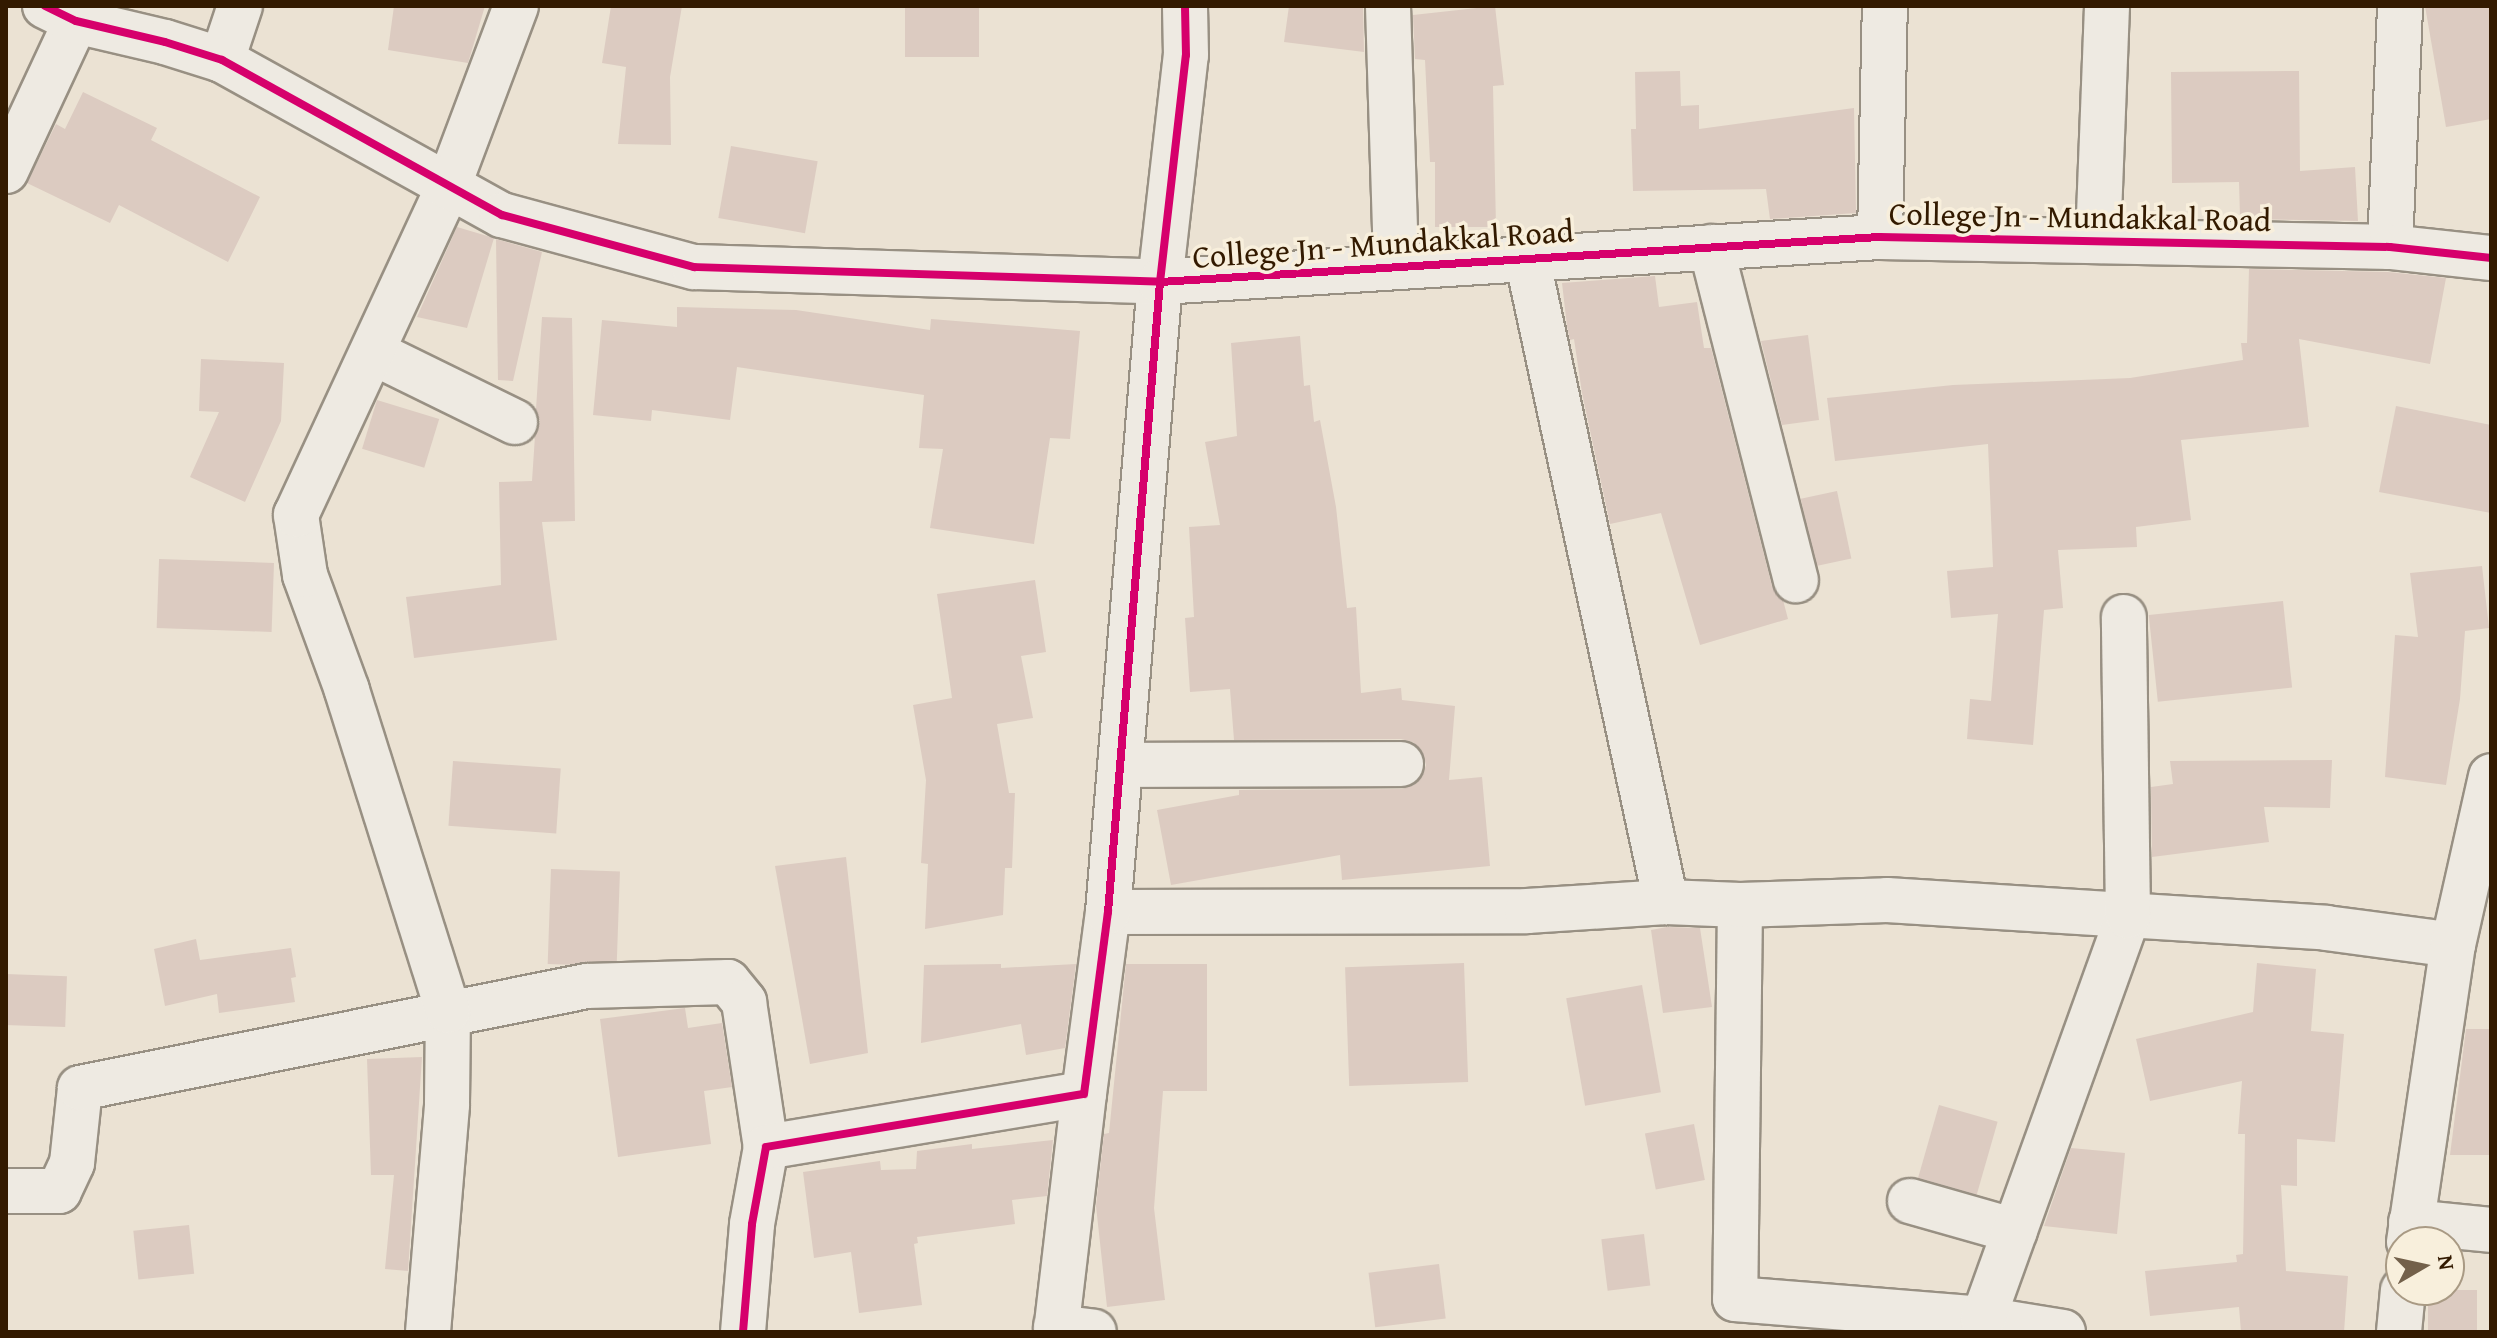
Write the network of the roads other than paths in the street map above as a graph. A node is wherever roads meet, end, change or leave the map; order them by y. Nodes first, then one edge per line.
1 (240, 6) edge
2 (516, 6) edge
3 (1185, 6) edge
4 (1388, 6) edge
5 (1885, 6) edge
6 (2107, 6) edge
7 (2400, 6) edge
8 (60, 13) edge
9 (222, 60) junction
10 (6, 171) edge
11 (448, 187) junction
12 (1880, 237) junction
13 (2098, 241) junction
14 (1711, 247) junction
15 (2390, 247) junction
16 (1527, 258) junction
17 (2491, 258) edge
18 (1396, 267) junction
19 (1160, 282) junction
20 (374, 353) junction
21 (515, 422) dead end
22 (1796, 580) dead end
23 (2124, 617) dead end
24 (1401, 764) dead end
25 (1120, 765) junction
26 (2491, 776) edge
27 (1666, 902) junction
28 (1740, 905) junction
29 (1108, 912) junction
30 (2128, 916) junction
31 (2468, 921) edge
32 (448, 1011) junction
33 (1084, 1094) junction
34 (766, 1147) junction
35 (6, 1191) edge
36 (1910, 1201) dead end
37 (2411, 1226) edge
38 (2491, 1230) edge
39 (2015, 1231) junction
40 (2465, 1231) edge
41 (2401, 1306) edge
42 (1984, 1326) edge
43 (1069, 1330) edge
44 (428, 1332) edge
45 (743, 1332) edge
46 (2063, 1332) edge
47 (2399, 1332) edge

1 - 9 street
2 - 11 street
3 - 19 street
4 - 18 street
5 - 12 street
6 - 13 street
7 - 15 street
8 - 9 street, College Jn - Mundakkal Road
8 - 10 street
9 - 11 street, College Jn - Mundakkal Road
11 - 19 street, College Jn - Mundakkal Road
11 - 20 street
12 - 13 street, College Jn - Mundakkal Road
12 - 14 street, College Jn - Mundakkal Road
13 - 15 street, College Jn - Mundakkal Road
14 - 16 street, College Jn - Mundakkal Road
14 - 22 street
15 - 17 street, College Jn - Mundakkal Road
16 - 18 street, College Jn - Mundakkal Road
16 - 27 street
18 - 19 street, College Jn - Mundakkal Road
19 - 25 street
20 - 21 street
20 - 32 street
23 - 30 street
24 - 25 street
25 - 29 street
26 - 31 street
27 - 28 street
27 - 29 street
28 - 30 street
28 - 42 street
29 - 33 street
30 - 31 street
30 - 39 street
31 - 37 street
32 - 34 street
32 - 35 street
32 - 44 street
33 - 34 street
33 - 43 street
34 - 45 street
36 - 39 street
38 - 40 street
39 - 42 street
41 - 47 street
42 - 46 street

